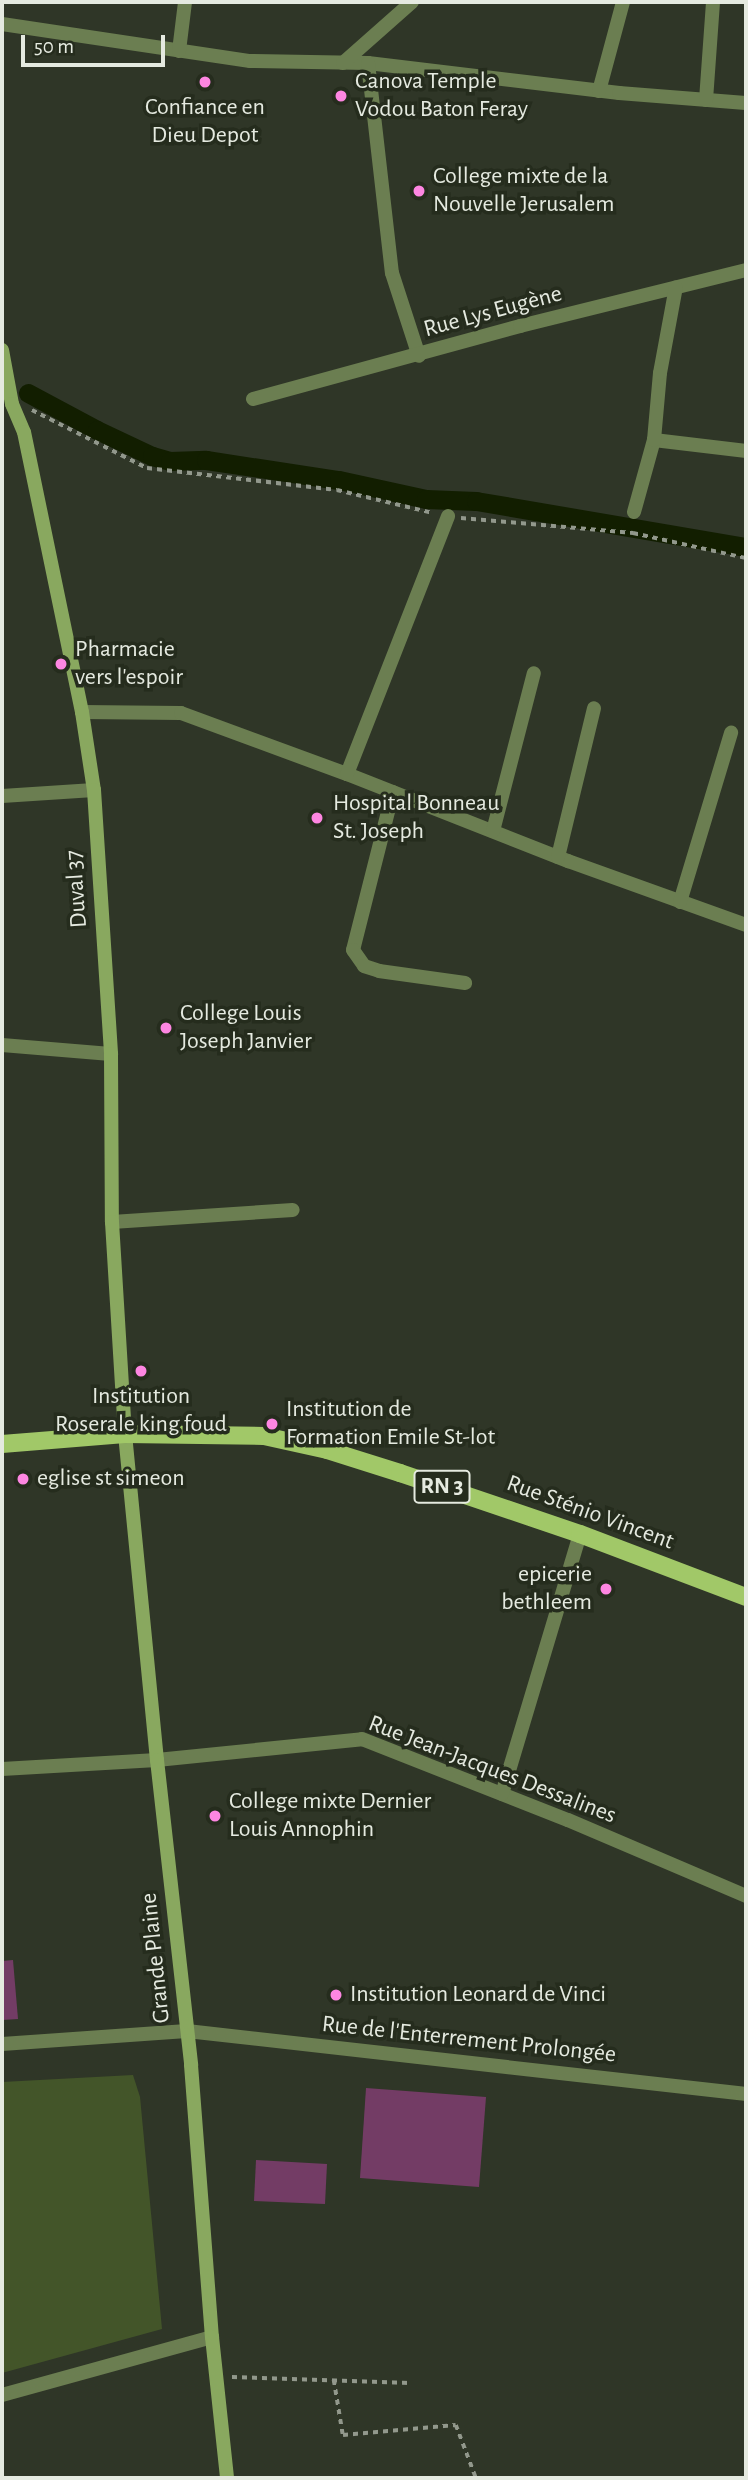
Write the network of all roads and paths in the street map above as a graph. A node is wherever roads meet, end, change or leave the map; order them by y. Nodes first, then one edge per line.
1 (185, 2) edge
2 (412, 2) edge
3 (623, 2) edge
4 (713, 2) edge
5 (2, 24) edge
6 (180, 51) junction
7 (343, 63) junction
8 (368, 63) junction
9 (599, 91) junction
10 (706, 100) junction
11 (746, 103) edge
12 (746, 270) edge
13 (676, 287) junction
14 (2, 350) edge
15 (419, 356) junction
16 (253, 399) dead end
17 (12, 404) junction
18 (654, 440) junction
19 (746, 451) edge
20 (634, 512) dead end
21 (448, 516) junction
22 (746, 558) edge
23 (534, 673) dead end
24 (594, 708) dead end
25 (82, 712) junction
26 (731, 733) dead end
27 (347, 774) junction
28 (93, 790) junction
29 (393, 792) junction
30 (2, 796) edge
31 (493, 831) junction
32 (558, 857) junction
33 (680, 902) junction
34 (746, 925) edge
35 (466, 983) dead end
36 (2, 1045) edge
37 (111, 1054) junction
38 (293, 1210) dead end
39 (111, 1223) junction
40 (125, 1434) junction
41 (2, 1444) edge
42 (580, 1534) junction
43 (746, 1597) edge
44 (157, 1760) junction
45 (2, 1769) edge
46 (502, 1794) junction
47 (746, 1896) edge
48 (187, 2031) junction
49 (2, 2045) edge
50 (746, 2094) edge
51 (212, 2337) junction
52 (216, 2376) junction
53 (334, 2380) junction
54 (410, 2383) dead end
55 (2, 2395) edge
56 (227, 2478) edge
57 (476, 2478) edge

1 - 6 street
2 - 7 street
3 - 9 street
4 - 10 street
5 - 6 street
6 - 7 street
7 - 8 street
8 - 9 street
8 - 15 street
9 - 10 street
10 - 11 street
12 - 13 street, Rue Lys Eugène
13 - 15 street, Rue Lys Eugène
13 - 18 street
14 - 17 street, Duval 37
15 - 16 street, Rue Lys Eugène
17 - 21 path
17 - 25 street, Duval 37
18 - 19 street
18 - 20 street
21 - 22 path
21 - 27 street
23 - 31 street
24 - 32 street
25 - 27 street
25 - 28 street, Duval 37
26 - 33 street
27 - 29 street
28 - 30 street
28 - 37 street, Duval 37
29 - 31 street
29 - 35 street
31 - 32 street
32 - 33 street
33 - 34 street
36 - 37 street
37 - 39 street, Duval 37
38 - 39 street
39 - 40 street, Duval 37
40 - 41 main road, Rue Sténio Vincent / RN 3
40 - 42 main road, Rue Sténio Vincent / RN 3
40 - 44 street, Grande Plaine
42 - 43 main road, Rue Sténio Vincent / RN 3
42 - 46 street
44 - 45 street, Rue Jean-Jacques Dessalines
44 - 46 street, Rue Jean-Jacques Dessalines
44 - 48 street, Grande Plaine
46 - 47 street, Rue Jean-Jacques Dessalines
48 - 49 street, Rue de l'Enterrement Prolongée
48 - 50 street, Rue de l'Enterrement Prolongée
48 - 51 street, Grande Plaine
51 - 52 street, Grande Plaine
51 - 55 street
52 - 53 path
52 - 56 street, Grande Plaine
53 - 54 path
53 - 57 path

